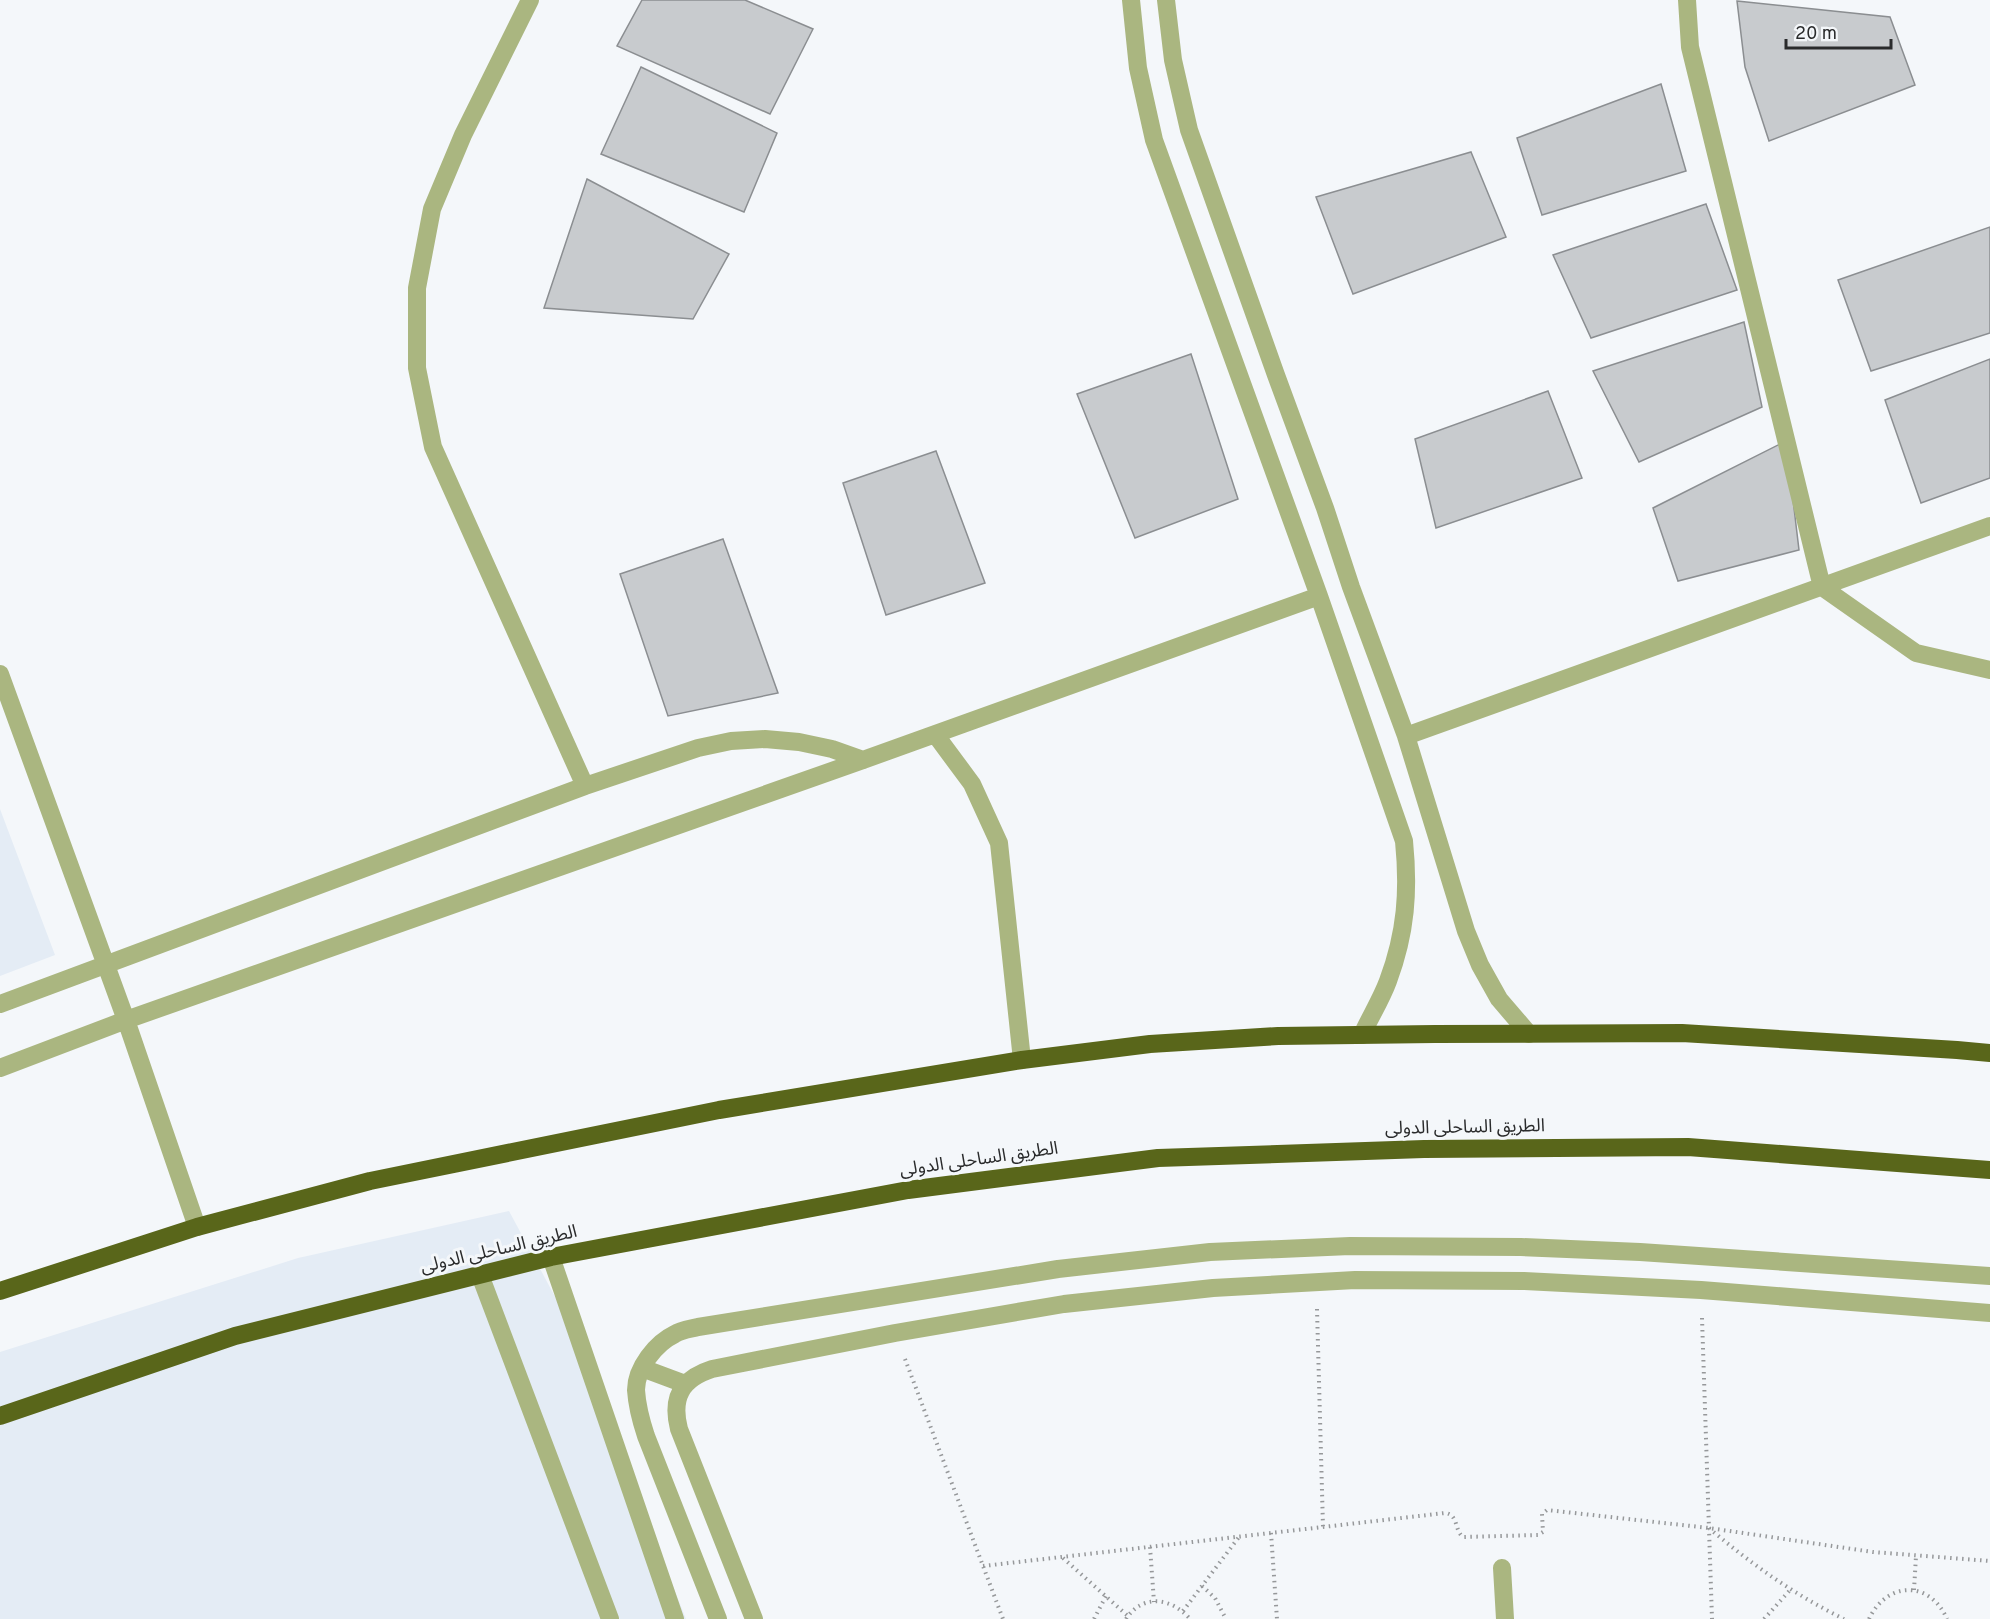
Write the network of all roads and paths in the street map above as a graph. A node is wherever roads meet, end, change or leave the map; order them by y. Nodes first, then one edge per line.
1 (530, 0) edge
2 (1131, 0) edge
3 (1166, 0) edge
4 (1688, 0) edge
5 (1990, 526) edge
6 (1822, 587) junction
7 (1319, 596) junction
8 (1990, 670) edge
9 (0, 674) edge
10 (935, 734) junction
11 (1406, 736) junction
12 (863, 760) junction
13 (585, 786) junction
14 (106, 965) junction
15 (0, 1004) edge
16 (126, 1020) junction
17 (1529, 1034) junction
18 (1362, 1035) junction
19 (1990, 1053) edge
20 (1022, 1060) junction
21 (0, 1068) edge
22 (1990, 1170) edge
23 (198, 1227) junction
24 (551, 1257) junction
25 (480, 1275) junction
26 (1990, 1276) edge
27 (1317, 1282) junction
28 (0, 1290) edge
29 (1701, 1290) junction
30 (1990, 1313) edge
31 (895, 1333) junction
32 (642, 1368) junction
33 (685, 1384) junction
34 (0, 1416) edge
35 (1323, 1527) junction
36 (1709, 1528) junction
37 (1271, 1533) junction
38 (1239, 1537) junction
39 (1150, 1547) junction
40 (1916, 1556) junction
41 (1062, 1557) junction
42 (1990, 1562) edge
43 (983, 1566) junction
44 (1502, 1568) dead end
45 (1202, 1586) junction
46 (1791, 1589) junction
47 (1914, 1590) junction
48 (1106, 1596) junction
49 (1154, 1602) junction
50 (1183, 1611) junction
51 (1127, 1617) edge
52 (610, 1619) edge
53 (675, 1619) edge
54 (718, 1619) edge
55 (754, 1619) edge
56 (1002, 1619) edge
57 (1094, 1619) edge
58 (1190, 1619) edge
59 (1226, 1619) edge
60 (1277, 1619) edge
61 (1505, 1619) edge
62 (1712, 1619) edge
63 (1764, 1619) edge
64 (1844, 1619) edge
65 (1869, 1619) edge
66 (1947, 1619) edge

1 - 13 street
2 - 7 street
3 - 11 street
4 - 6 street
5 - 6 street
6 - 8 street
6 - 11 street
7 - 10 street
7 - 18 street
9 - 14 street
10 - 12 street
10 - 20 street
11 - 17 street
12 - 13 street
12 - 16 street
13 - 14 street
14 - 15 street
14 - 16 street
16 - 21 street
16 - 23 street
17 - 18 highway
17 - 19 highway
18 - 20 highway
20 - 23 highway
22 - 24 highway, الطريق الساحلى الدولى
23 - 28 highway
24 - 25 highway, الطريق الساحلى الدولى
24 - 53 street
25 - 34 highway, الطريق الساحلى الدولى
25 - 52 street
26 - 32 street
27 - 29 street
27 - 31 street
27 - 35 path
29 - 30 street
29 - 36 path
31 - 33 street
31 - 43 path
32 - 33 street
32 - 54 street
33 - 55 street
35 - 36 path
35 - 37 path
36 - 40 path
36 - 46 path
36 - 62 path
37 - 38 path
37 - 60 path
38 - 39 path
38 - 45 path
39 - 41 path
39 - 49 path
40 - 42 path
40 - 47 path
41 - 43 path
41 - 48 path
43 - 56 path
44 - 61 street
45 - 50 path
45 - 59 path
46 - 63 path
46 - 64 path
47 - 65 path
47 - 66 path
48 - 51 path
48 - 57 path
49 - 50 path
49 - 51 path
50 - 58 path

